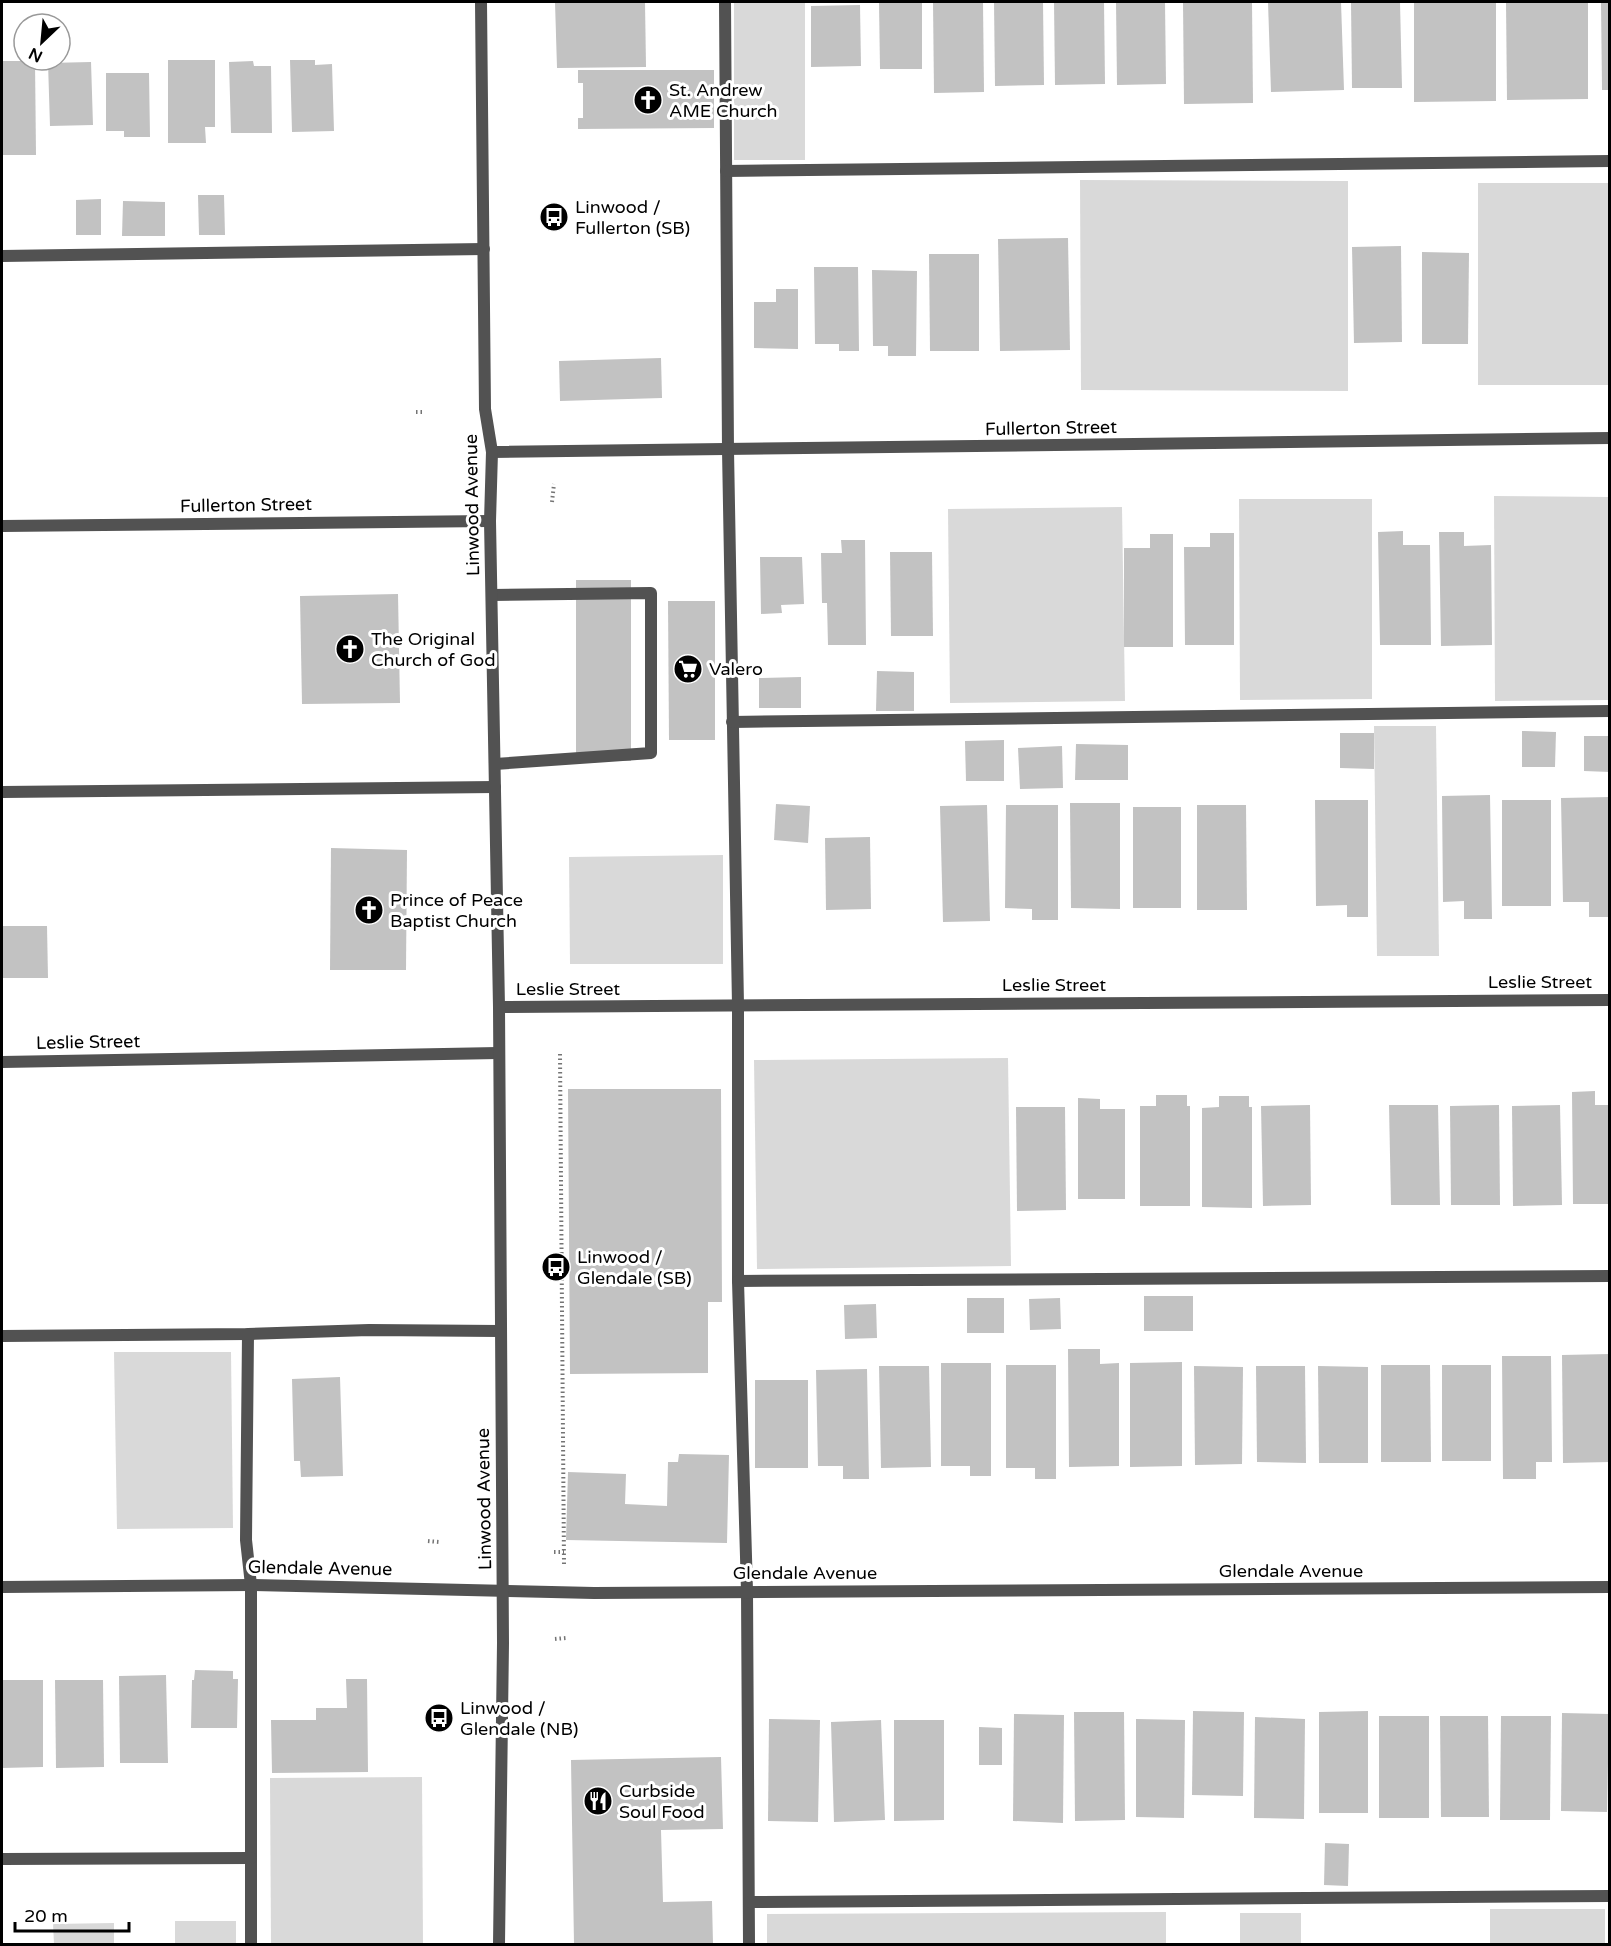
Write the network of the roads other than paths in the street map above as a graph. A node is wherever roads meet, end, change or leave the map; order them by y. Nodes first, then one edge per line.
1 (481, 2) edge
2 (725, 2) edge
3 (1610, 161) edge
4 (726, 171) junction
5 (484, 249) junction
6 (2, 255) edge
7 (1610, 438) edge
8 (728, 450) junction
9 (492, 452) junction
10 (490, 521) junction
11 (2, 526) edge
12 (492, 595) junction
13 (1610, 711) edge
14 (732, 722) junction
15 (495, 764) junction
16 (495, 787) junction
17 (2, 792) edge
18 (1610, 1000) edge
19 (738, 1005) junction
20 (499, 1007) junction
21 (498, 1053) junction
22 (2, 1062) edge
23 (1610, 1276) edge
24 (738, 1281) junction
25 (500, 1331) junction
26 (248, 1334) junction
27 (2, 1336) edge
28 (251, 1585) junction
29 (2, 1587) edge
30 (1610, 1587) edge
31 (503, 1590) junction
32 (747, 1591) junction
33 (251, 1858) junction
34 (2, 1859) edge
35 (1610, 1896) edge
36 (749, 1902) junction
37 (251, 1944) edge
38 (499, 1944) edge
39 (749, 1944) edge

1 - 5 street, Linwood Avenue
2 - 4 street
3 - 4 street
4 - 8 street
5 - 6 street
5 - 9 street, Linwood Avenue
7 - 8 street, Fullerton Street
8 - 9 street, Fullerton Street
8 - 14 street
9 - 10 street, Linwood Avenue
10 - 11 street, Fullerton Street
10 - 12 street, Linwood Avenue
12 - 15 street, Linwood Avenue
12 - 15 street
13 - 14 street
14 - 19 street
15 - 16 street, Linwood Avenue
16 - 17 street
16 - 20 street, Linwood Avenue
18 - 19 street, Leslie Street
19 - 20 street, Leslie Street
19 - 24 street
20 - 21 street, Linwood Avenue
21 - 22 street, Leslie Street
21 - 25 street, Linwood Avenue
23 - 24 street
24 - 32 street
25 - 26 street
25 - 31 street, Linwood Avenue
26 - 27 street
26 - 28 street
28 - 29 street, Glendale Avenue
28 - 31 street, Glendale Avenue
28 - 33 street
30 - 32 street, Glendale Avenue
31 - 32 street, Glendale Avenue
31 - 38 street, Linwood Avenue
32 - 36 street
33 - 34 street
33 - 37 street
35 - 36 street
36 - 39 street

